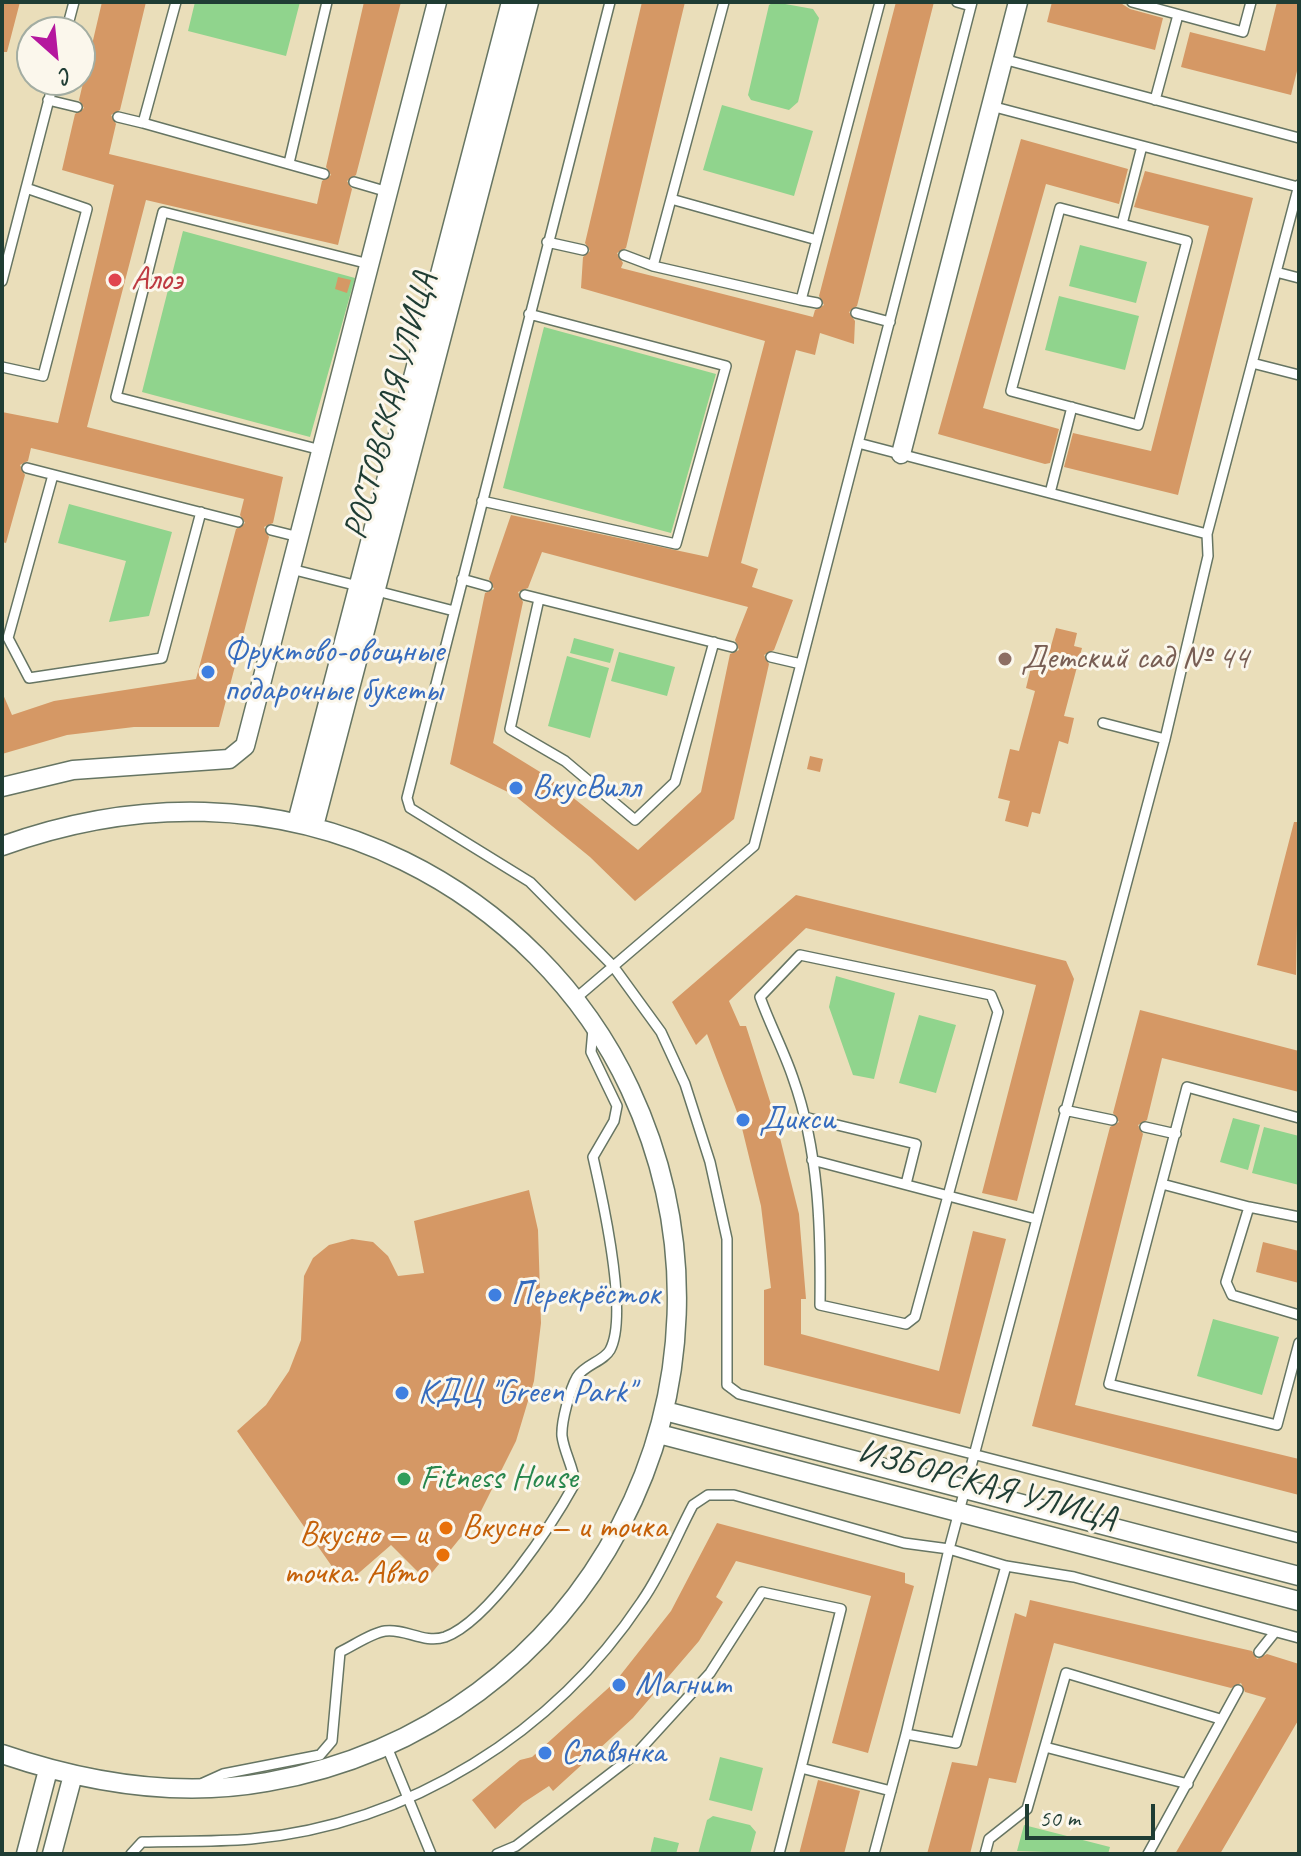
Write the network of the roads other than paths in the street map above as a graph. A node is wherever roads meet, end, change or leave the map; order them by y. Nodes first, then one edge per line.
1 (176, 2) edge
2 (327, 2) edge
3 (437, 2) edge
4 (511, 2) edge
5 (529, 2) edge
6 (610, 2) edge
7 (724, 2) edge
8 (880, 2) edge
9 (957, 2) edge
10 (1018, 2) edge
11 (1132, 2) edge
12 (1251, 2) edge
13 (972, 4) edge
14 (1178, 15) junction
15 (1003, 59) junction
16 (49, 96) edge
17 (48, 100) junction
18 (1155, 100) junction
19 (991, 106) junction
20 (77, 107) dead end
21 (118, 117) dead end
22 (143, 123) junction
23 (1299, 138) edge
24 (1142, 146) junction
25 (289, 163) junction
26 (324, 174) dead end
27 (354, 182) dead end
28 (1299, 186) edge
29 (26, 188) junction
30 (388, 192) junction
31 (671, 199) junction
32 (1122, 224) junction
33 (817, 240) junction
34 (547, 242) junction
35 (583, 250) dead end
36 (624, 255) dead end
37 (369, 264) junction
38 (653, 266) junction
39 (1276, 272) junction
40 (1299, 278) edge
41 (2, 281) edge
42 (801, 300) junction
43 (817, 303) dead end
44 (856, 313) dead end
45 (529, 314) junction
46 (890, 322) junction
47 (1252, 363) junction
48 (2, 367) edge
49 (1299, 375) edge
50 (1072, 407) junction
51 (858, 443) junction
52 (321, 450) junction
53 (901, 454) junction
54 (27, 468) dead end
55 (53, 475) junction
56 (1050, 493) junction
57 (482, 501) junction
58 (201, 512) junction
59 (238, 522) dead end
60 (271, 530) dead end
61 (1207, 534) junction
62 (299, 537) junction
63 (291, 569) junction
64 (462, 579) junction
65 (487, 586) dead end
66 (367, 588) junction
67 (525, 595) dead end
68 (539, 599) junction
69 (454, 611) junction
70 (714, 642) junction
71 (732, 647) dead end
72 (771, 657) dead end
73 (801, 664) junction
74 (1103, 723) dead end
75 (1165, 739) junction
76 (2, 787) edge
77 (306, 824) junction
78 (2, 846) edge
79 (613, 966) junction
80 (575, 999) junction
81 (593, 1025) junction
82 (1064, 1110) junction
83 (804, 1117) junction
84 (1299, 1118) edge
85 (1112, 1120) dead end
86 (1145, 1127) dead end
87 (1176, 1134) junction
88 (812, 1160) junction
89 (906, 1184) junction
90 (1162, 1184) junction
91 (948, 1194) junction
92 (1249, 1207) junction
93 (1299, 1217) edge
94 (1036, 1219) junction
95 (1299, 1315) edge
96 (1299, 1343) edge
97 (665, 1411) junction
98 (659, 1434) junction
99 (975, 1456) junction
100 (966, 1489) junction
101 (960, 1512) junction
102 (1299, 1538) edge
103 (949, 1549) junction
104 (1006, 1566) junction
105 (1299, 1576) edge
106 (1299, 1601) edge
107 (1275, 1632) junction
108 (1299, 1638) edge
109 (1259, 1652) dead end
110 (1238, 1690) dead end
111 (1220, 1719) junction
112 (906, 1734) junction
113 (387, 1747) junction
114 (1045, 1747) junction
115 (2, 1754) edge
116 (801, 1768) junction
117 (48, 1770) junction
118 (73, 1775) junction
119 (1188, 1784) junction
120 (189, 1789) junction
121 (891, 1791) junction
122 (408, 1796) junction
123 (518, 1850) edge
124 (26, 1854) edge
125 (52, 1854) edge
126 (131, 1854) edge
127 (431, 1854) edge
128 (497, 1854) edge
129 (779, 1854) edge
130 (874, 1854) edge
131 (985, 1854) edge
132 (1148, 1854) edge

1 - 22 lane
2 - 25 lane
3 - 30 street
4 - 66 street, РОСТОВСКАЯ УЛИЦА
5 - 66 street, РОСТОВСКАЯ УЛИЦА
6 - 34 lane
7 - 31 lane
8 - 33 lane
9 - 13 lane
10 - 15 street
11 - 14 lane
12 - 14 lane
13 - 46 lane
14 - 18 lane
15 - 18 lane
15 - 19 street
16 - 17 lane
17 - 20 lane
17 - 29 lane
18 - 23 lane
19 - 24 lane
19 - 53 street
21 - 22 lane
22 - 25 lane
24 - 28 lane
24 - 32 lane
25 - 26 lane
27 - 30 lane
28 - 39 lane
29 - 41 lane
29 - 48 lane
30 - 37 street
31 - 33 lane
31 - 38 lane
32 - 50 lane
32 - 50 lane
33 - 42 lane
34 - 35 lane
34 - 45 lane
36 - 38 lane
37 - 52 street
37 - 52 lane
38 - 42 lane
39 - 40 lane
39 - 47 lane
42 - 43 lane
44 - 46 lane
45 - 57 lane
45 - 57 lane
46 - 51 lane
47 - 49 lane
47 - 61 lane
50 - 56 lane
51 - 53 lane
51 - 73 lane
52 - 62 street
53 - 56 lane
54 - 55 lane
55 - 58 lane
55 - 58 lane
56 - 61 lane
57 - 64 lane
58 - 59 lane
60 - 62 lane
61 - 75 lane
62 - 63 street
63 - 66 lane
63 - 76 street
64 - 65 lane
64 - 69 lane
66 - 69 lane
66 - 77 street, РОСТОВСКАЯ УЛИЦА
67 - 68 lane
68 - 70 lane
68 - 70 lane
69 - 79 lane
70 - 71 lane
72 - 73 lane
73 - 79 lane
74 - 75 lane
75 - 82 lane
77 - 78 street
77 - 80 street
79 - 80 lane
79 - 99 lane
80 - 81 street
81 - 97 street
81 - 120 lane
82 - 85 lane
82 - 94 lane
83 - 88 lane
83 - 89 lane
83 - 91 lane
84 - 87 lane
86 - 87 lane
87 - 90 lane
88 - 89 lane
88 - 91 lane
89 - 91 lane
90 - 92 lane
90 - 96 lane
91 - 94 lane
92 - 93 lane
92 - 95 lane
94 - 99 lane
97 - 98 street
97 - 100 street, ИЗБОРСКАЯ УЛИЦА
98 - 101 street, ИЗБОРСКАЯ УЛИЦА
98 - 113 street
99 - 100 lane
99 - 102 lane
100 - 101 lane
100 - 105 street, ИЗБОРСКАЯ УЛИЦА
101 - 103 lane
101 - 106 street, ИЗБОРСКАЯ УЛИЦА
103 - 104 lane
103 - 112 lane
103 - 122 lane
104 - 107 lane
104 - 112 lane
107 - 108 lane
107 - 109 lane
110 - 111 lane
111 - 114 lane
111 - 119 lane
112 - 121 lane
113 - 120 street
113 - 122 lane
114 - 119 lane
114 - 131 lane
115 - 117 street
116 - 121 lane
116 - 123 lane
116 - 129 lane
117 - 118 street
117 - 124 street
118 - 120 street
118 - 125 street
119 - 132 lane
121 - 130 lane
122 - 126 lane
122 - 127 lane
123 - 128 lane

